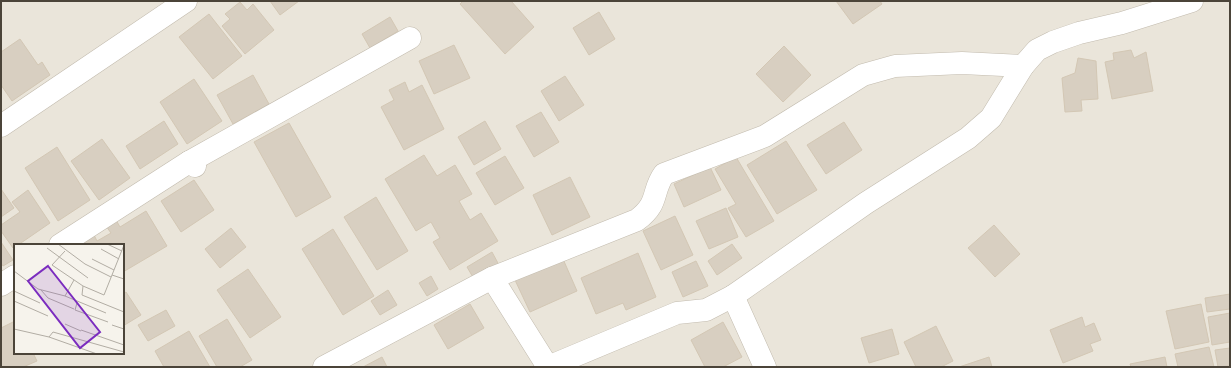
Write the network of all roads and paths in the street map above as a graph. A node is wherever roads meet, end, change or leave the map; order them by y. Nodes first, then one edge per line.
1 (186, 1) edge
2 (1192, 1) edge
3 (410, 38) dead end
4 (1023, 66) junction
5 (1, 126) edge
6 (62, 244) edge
7 (14, 277) edge
8 (492, 278) junction
9 (1, 285) edge
10 (733, 296) junction
11 (324, 367) edge
12 (548, 367) edge
13 (766, 367) edge

1 - 5 street
2 - 4 street
3 - 6 street
4 - 8 street
4 - 10 street
7 - 9 street
8 - 11 street
8 - 12 street
10 - 12 street
10 - 13 street

